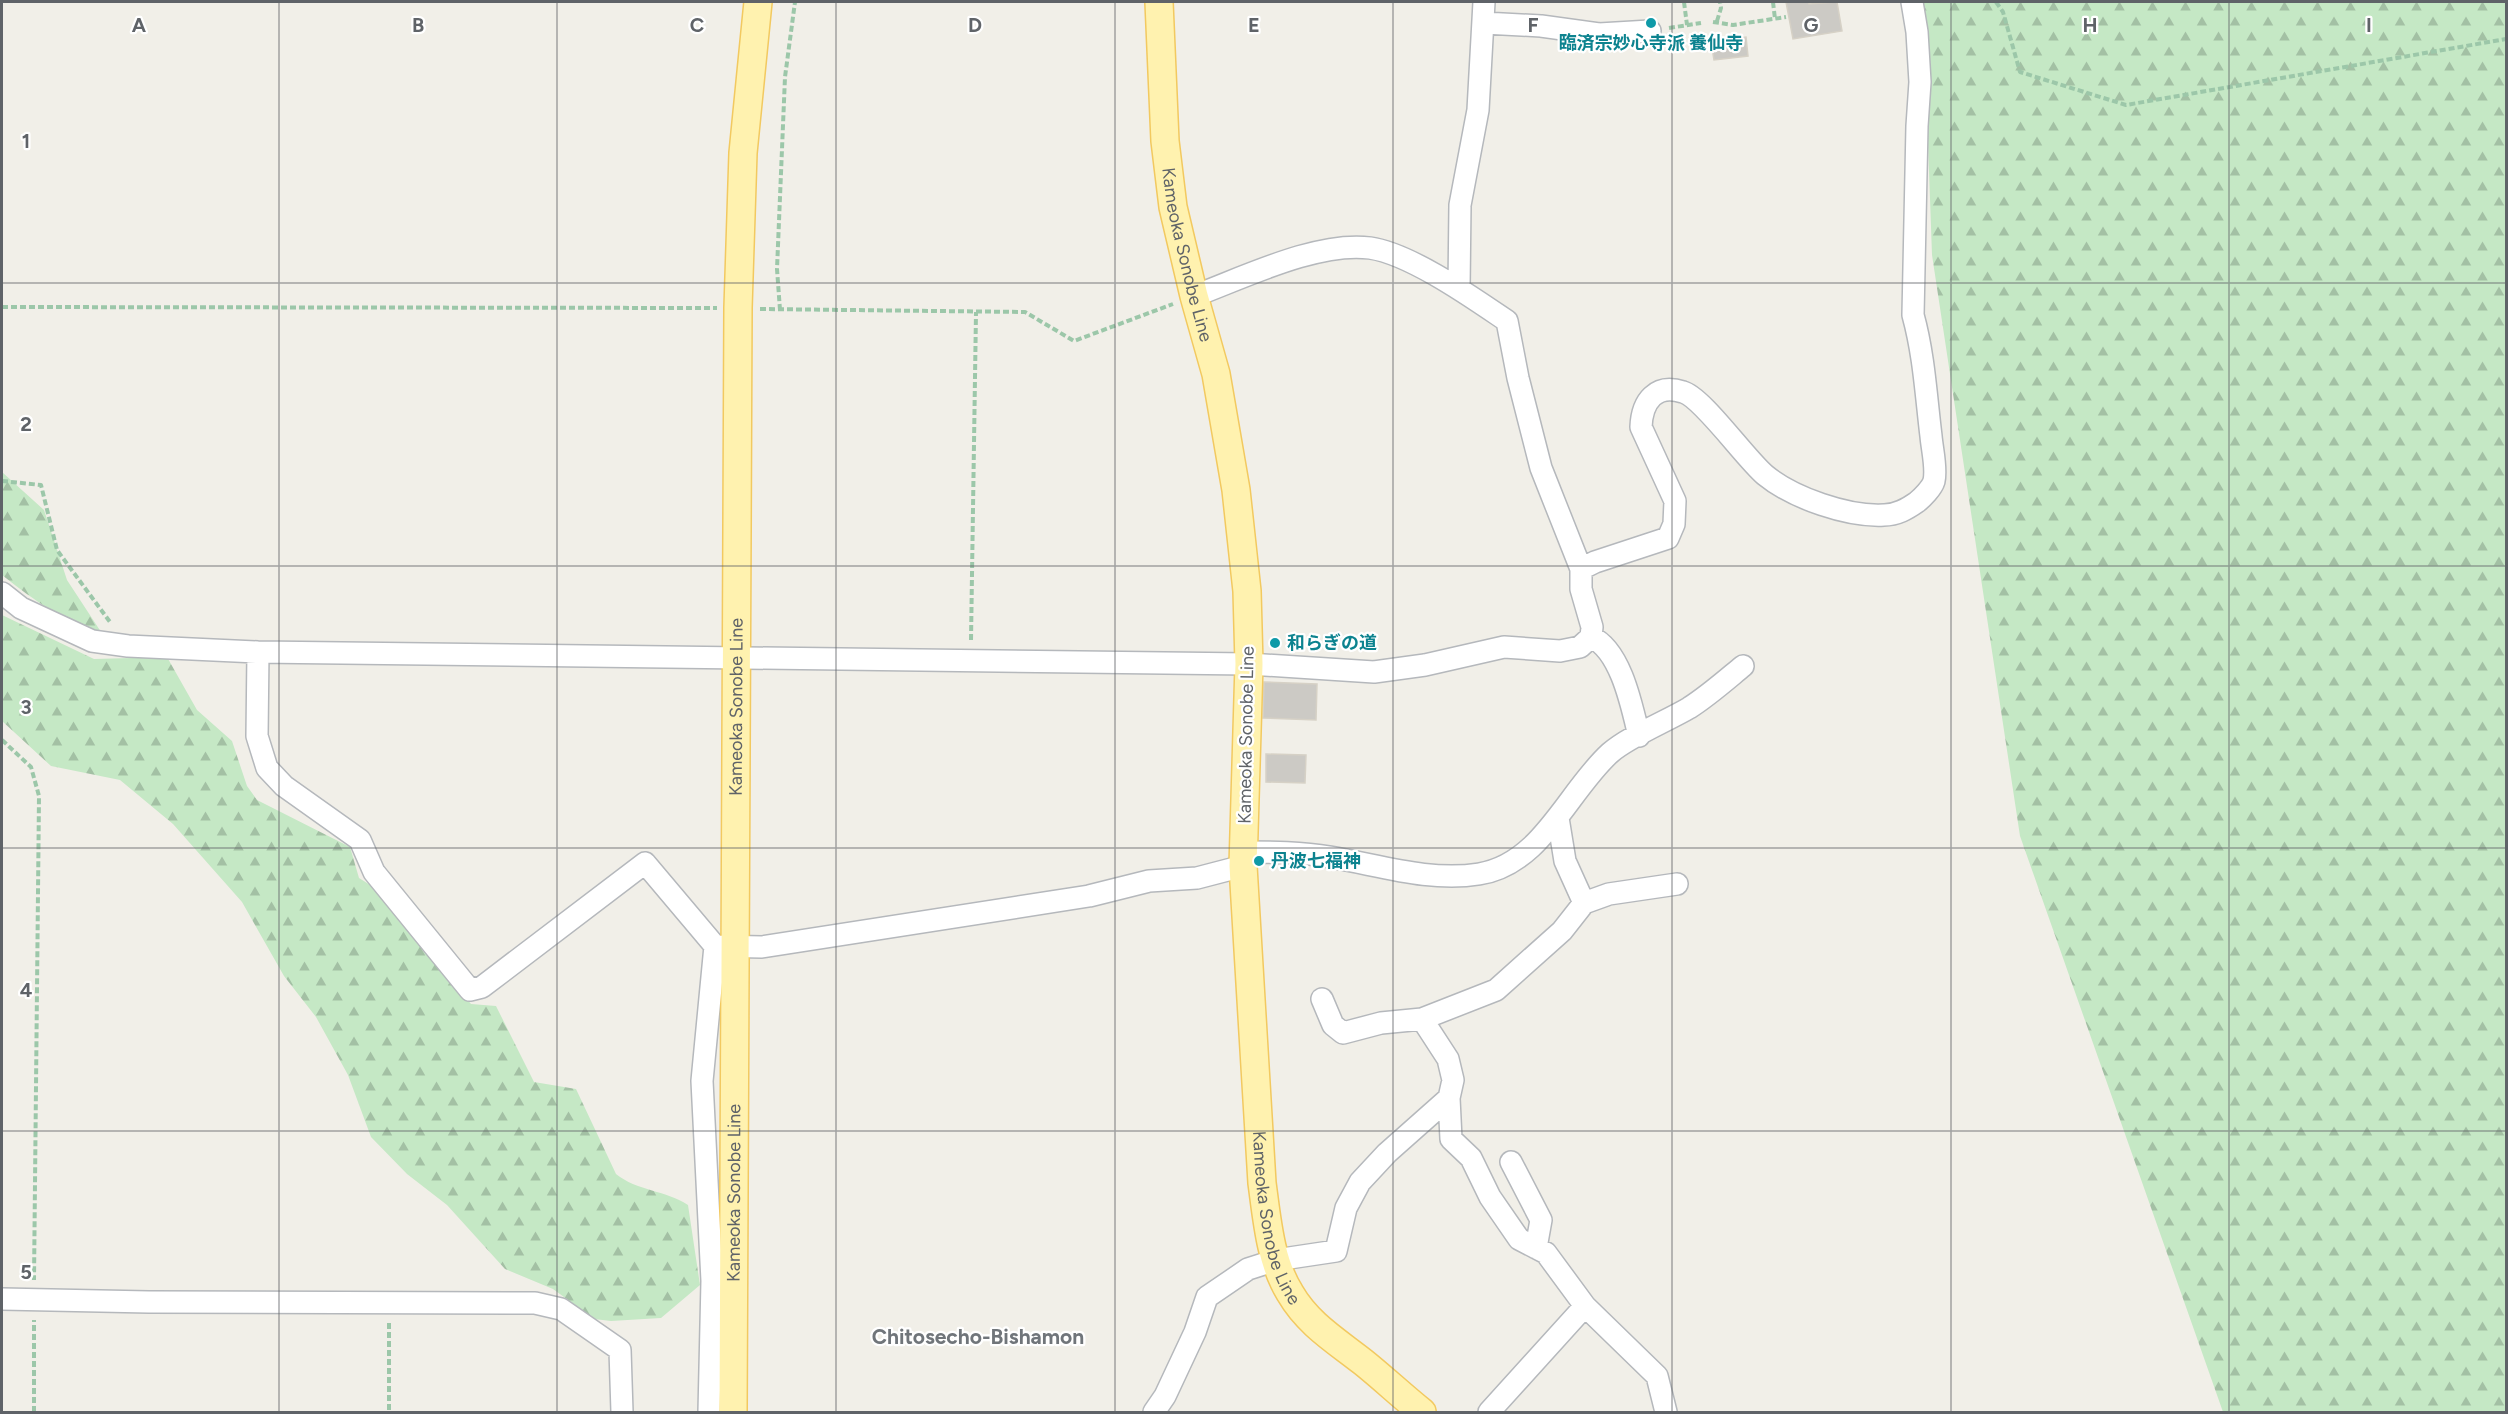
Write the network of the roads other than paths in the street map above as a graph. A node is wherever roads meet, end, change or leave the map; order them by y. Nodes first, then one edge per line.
1 (758, 2) edge
2 (1159, 2) edge
3 (1484, 2) edge
4 (1912, 2) edge
5 (1484, 23) junction
6 (1650, 31) dead end
7 (1459, 288) junction
8 (1194, 296) junction
9 (1581, 569) junction
10 (2, 593) edge
11 (1591, 637) junction
12 (258, 652) junction
13 (736, 657) junction
14 (1249, 664) junction
15 (1743, 666) dead end
16 (1639, 736) junction
17 (1558, 818) junction
18 (1243, 859) junction
19 (1677, 884) dead end
20 (1584, 903) junction
21 (726, 945) junction
22 (1322, 999) dead end
23 (1422, 1019) junction
24 (1449, 1098) junction
25 (1511, 1162) dead end
26 (1536, 1248) junction
27 (1276, 1260) junction
28 (2, 1299) edge
29 (1585, 1306) junction
30 (622, 1413) edge
31 (709, 1413) edge
32 (733, 1413) edge
33 (1154, 1413) edge
34 (1422, 1413) edge
35 (1489, 1413) edge
36 (1666, 1413) edge

1 - 13 main road, Kameoka Sonobe Line
2 - 8 main road, Kameoka Sonobe Line
3 - 5 street
4 - 9 street
5 - 6 street
5 - 7 street
7 - 8 street
7 - 9 street
8 - 14 main road, Kameoka Sonobe Line
9 - 11 street
10 - 12 street
11 - 14 street
11 - 16 street
12 - 13 street
12 - 21 street
13 - 14 street
13 - 21 main road, Kameoka Sonobe Line
14 - 18 main road, Kameoka Sonobe Line
15 - 16 street
16 - 17 street
17 - 18 street
17 - 20 street
18 - 21 street
18 - 27 main road, Kameoka Sonobe Line
19 - 20 street
20 - 23 street
21 - 31 street
21 - 32 main road, Kameoka Sonobe Line
22 - 23 street
23 - 24 street
24 - 26 street
24 - 27 street
25 - 26 street
26 - 29 street
27 - 33 street
27 - 34 main road, Kameoka Sonobe Line
28 - 30 street
29 - 35 street
29 - 36 street

